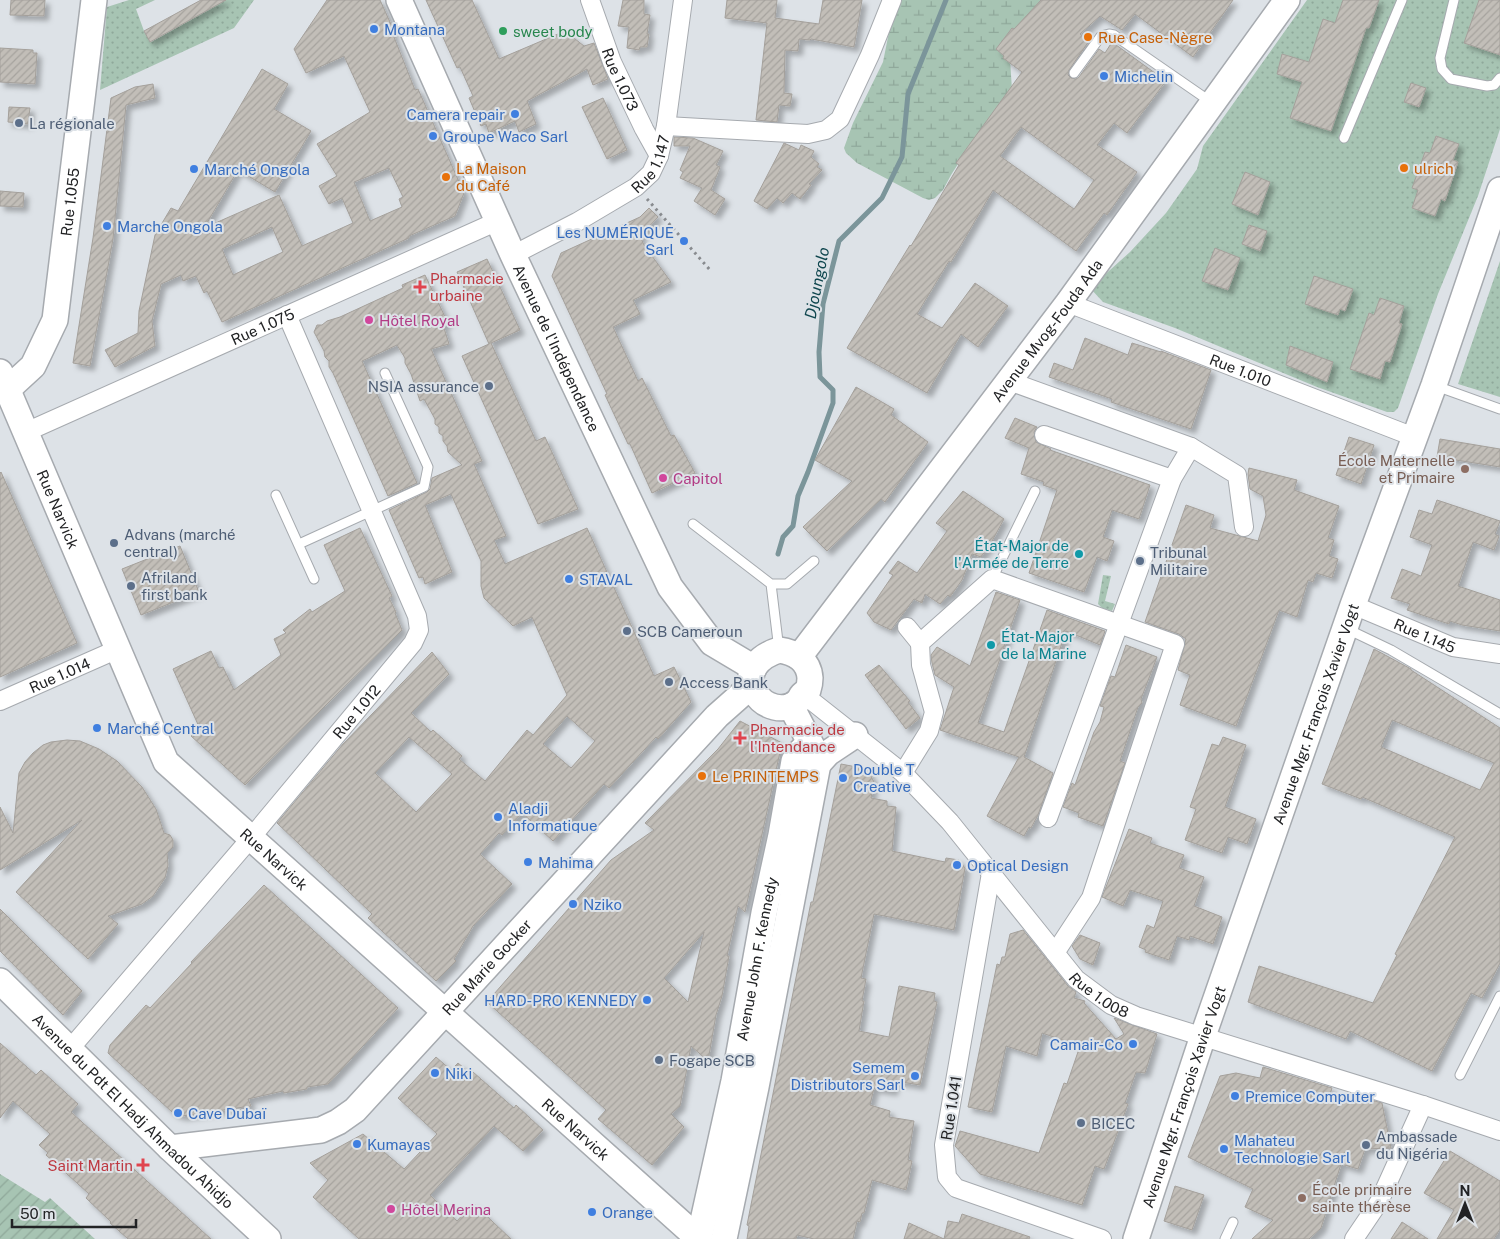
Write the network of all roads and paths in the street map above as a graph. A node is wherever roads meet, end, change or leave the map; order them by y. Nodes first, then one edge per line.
1 (94, 0) edge
2 (399, 0) edge
3 (590, 0) edge
4 (683, 0) edge
5 (892, 0) edge
6 (1287, 0) edge
7 (1402, 0) edge
8 (1454, 0) edge
9 (1074, 73) dead end
10 (1500, 78) edge
11 (1214, 103) junction
12 (666, 126) junction
13 (1344, 138) dead end
14 (659, 156) junction
15 (636, 187) junction
16 (1500, 190) edge
17 (498, 221) junction
18 (513, 255) junction
19 (711, 271) dead end
20 (1068, 303) junction
21 (287, 315) junction
22 (385, 373) dead end
23 (4, 381) edge
24 (1009, 381) junction
25 (1434, 385) junction
26 (1500, 410) edge
27 (26, 432) junction
28 (1044, 435) dead end
29 (1414, 437) junction
30 (1191, 447) junction
31 (1172, 480) junction
32 (1035, 491) dead end
33 (276, 494) dead end
34 (370, 511) junction
35 (692, 524) dead end
36 (1244, 527) dead end
37 (299, 544) junction
38 (814, 561) dead end
39 (314, 579) dead end
40 (992, 579) junction
41 (771, 584) junction
42 (1349, 617) junction
43 (1119, 624) junction
44 (907, 627) dead end
45 (920, 643) junction
46 (1453, 647) junction
47 (118, 649) junction
48 (789, 653) junction
49 (1500, 654) edge
50 (1500, 666) edge
51 (753, 677) junction
52 (797, 700) junction
53 (0, 701) edge
54 (1500, 714) edge
55 (855, 735) junction
56 (814, 754) junction
57 (903, 773) junction
58 (1048, 818) dead end
59 (250, 839) junction
60 (991, 873) junction
61 (1055, 953) junction
62 (0, 981) edge
63 (1500, 996) edge
64 (445, 1013) junction
65 (1203, 1036) junction
66 (69, 1050) junction
67 (1460, 1075) dead end
68 (745, 1084) junction
69 (1423, 1105) junction
70 (1500, 1131) edge
71 (170, 1148) junction
72 (1233, 1222) dead end
73 (1140, 1236) edge
74 (268, 1239) edge
75 (699, 1239) edge
76 (724, 1239) edge
77 (1102, 1239) edge
78 (1224, 1239) edge
79 (1354, 1239) edge

1 - 23 main road, Rue 1.055
2 - 17 main road, Avenue de l'Indépendance
3 - 14 street, Rue 1.073
4 - 12 street, Rue 1.147
5 - 12 street
6 - 11 main road, Avenue Mvog-Fouda Ada
7 - 13 lane
8 - 10 lane
9 - 11 lane
11 - 20 main road, Avenue Mvog-Fouda Ada
12 - 14 street, Rue 1.147
14 - 15 street, Rue 1.147
15 - 18 street, Rue 1.147
15 - 19 path
16 - 25 main road, Avenue Mgr. François Xavier Vogt
17 - 18 main road, Avenue de l'Indépendance
17 - 21 street, Rue 1.075
18 - 51 main road, Avenue de l'Indépendance
20 - 24 main road, Avenue Mvog-Fouda Ada
20 - 29 street, Rue 1.010
21 - 27 street, Rue 1.075
21 - 34 street, Rue 1.012
22 - 34 lane
23 - 27 main road, Rue Narvick
24 - 30 street
24 - 48 main road, Avenue Mvog-Fouda Ada
25 - 26 lane
25 - 29 main road, Avenue Mgr. François Xavier Vogt
27 - 47 main road, Rue Narvick
28 - 31 street
29 - 42 main road, Avenue Mgr. François Xavier Vogt
30 - 31 street
30 - 36 street
31 - 43 street
32 - 40 lane
33 - 37 lane
34 - 37 lane
34 - 59 street, Rue 1.012
35 - 41 lane
37 - 39 lane
38 - 41 lane
40 - 43 street
40 - 45 street
41 - 48 lane
42 - 46 street, Rue 1.145
42 - 54 lane
42 - 65 main road, Avenue Mgr. François Xavier Vogt
43 - 58 street
43 - 61 street
44 - 45 street
45 - 57 street
46 - 49 street, Rue 1.145
46 - 50 street
47 - 53 street, Rue 1.014
47 - 59 main road, Rue Narvick
48 - 51 main road
48 - 52 main road
51 - 52 main road
51 - 64 main road, Rue Marie Gocker
52 - 55 street, Rue 1.008
52 - 56 main road
55 - 56 main road, Avenue John F. Kennedy
55 - 57 street, Rue 1.008
56 - 68 main road, Avenue John F. Kennedy
57 - 60 street, Rue 1.008
59 - 64 main road, Rue Narvick
59 - 66 street, Rue 1.012
60 - 61 street, Rue 1.008
60 - 77 street, Rue 1.041
61 - 65 street, Rue 1.008
62 - 66 main road, Avenue du Pdt El Hadj Ahmadou Ahidjo
63 - 67 lane
64 - 71 main road, Rue Marie Gocker
64 - 75 main road, Rue Narvick
65 - 69 street, Rue 1.008
65 - 73 main road, Avenue Mgr. François Xavier Vogt
66 - 71 main road, Avenue du Pdt El Hadj Ahmadou Ahidjo
68 - 75 main road, Avenue John F. Kennedy
68 - 76 main road, Avenue John F. Kennedy
69 - 70 street, Rue 1.008
69 - 79 street
71 - 74 main road, Avenue du Pdt El Hadj Ahmadou Ahidjo
72 - 78 lane

